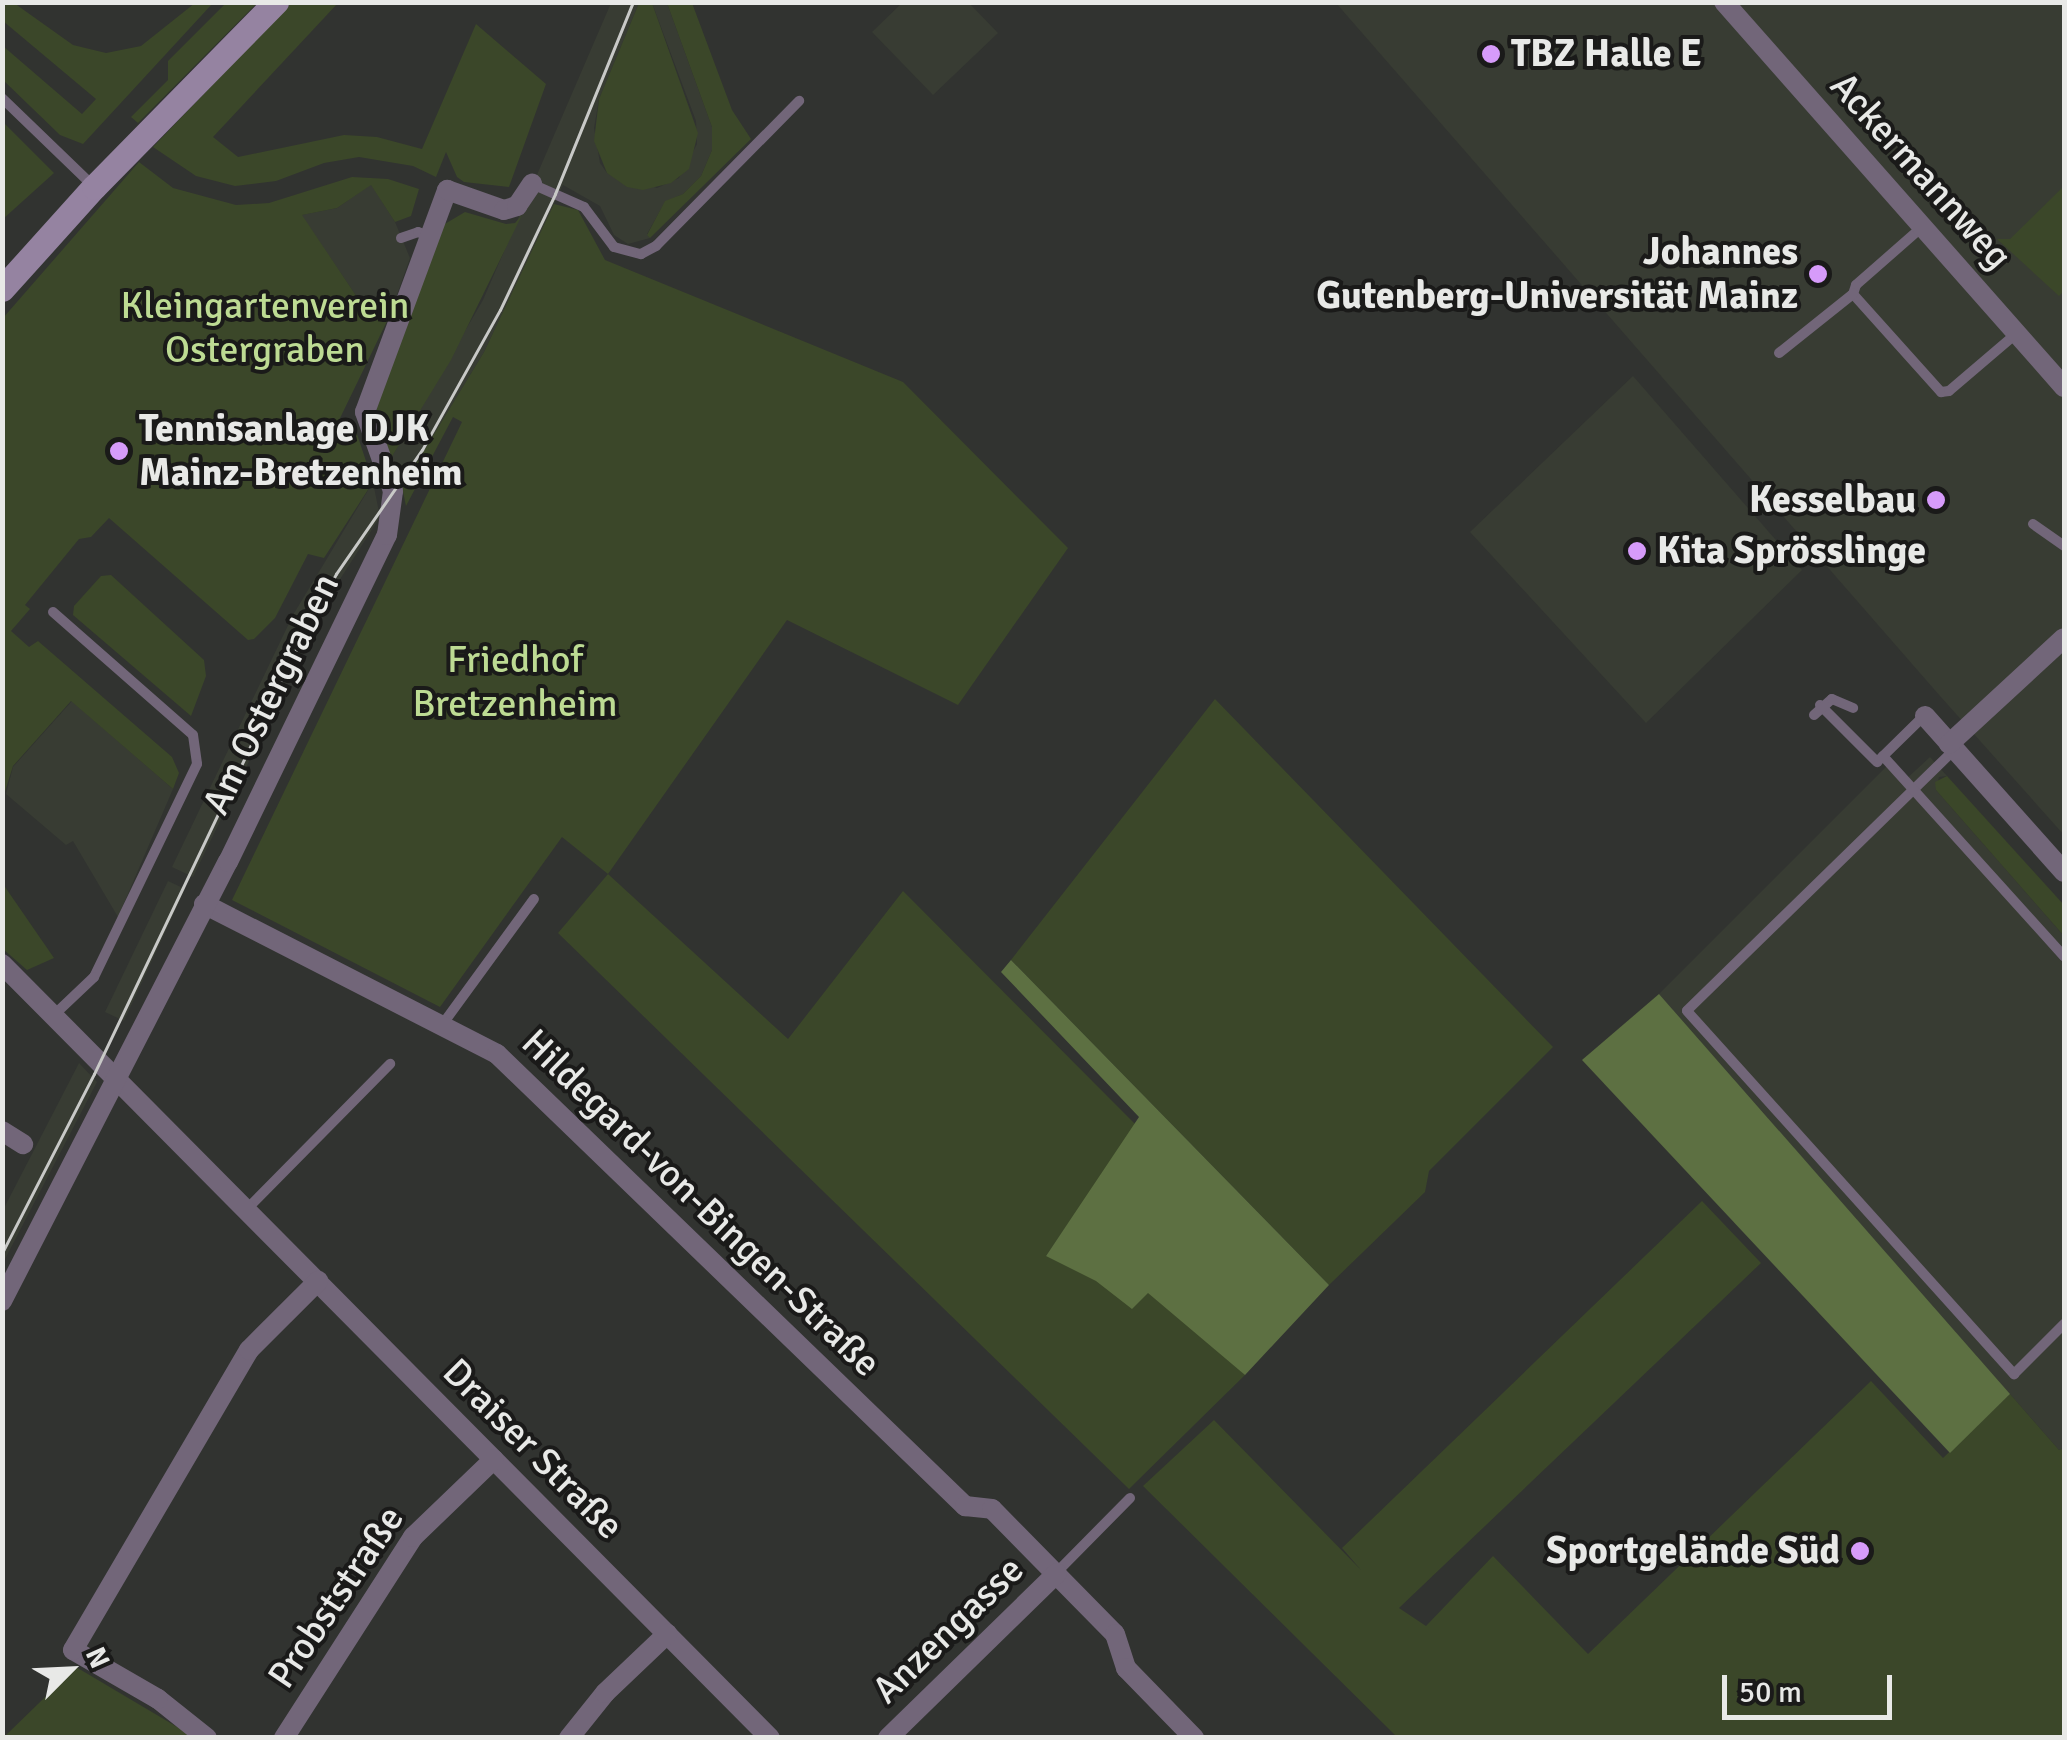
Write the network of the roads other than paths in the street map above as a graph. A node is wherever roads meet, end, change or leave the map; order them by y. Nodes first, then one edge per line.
1 (276, 2) edge
2 (1724, 2) edge
3 (2, 98) edge
4 (799, 102) dead end
5 (532, 184) joint
6 (94, 187) junction
7 (1922, 226) junction
8 (429, 236) junction
9 (401, 238) dead end
10 (2, 289) edge
11 (1853, 294) junction
12 (2017, 334) junction
13 (1779, 352) dead end
14 (2064, 387) edge
15 (2032, 524) dead end
16 (2064, 546) edge
17 (53, 612) dead end
18 (2064, 638) edge
19 (1853, 708) dead end
20 (1925, 716) joint
21 (1952, 747) junction
22 (1878, 761) junction
23 (1914, 787) junction
24 (2064, 872) edge
25 (534, 899) dead end
26 (204, 904) junction
27 (2064, 956) edge
28 (2, 964) edge
29 (53, 1016) junction
30 (442, 1025) junction
31 (390, 1064) dead end
32 (116, 1078) junction
33 (2, 1130) edge
34 (23, 1144) dead end
35 (247, 1209) junction
36 (318, 1281) junction
37 (2, 1301) edge
38 (2064, 1324) edge
39 (494, 1459) junction
40 (1130, 1498) dead end
41 (1057, 1573) junction
42 (667, 1634) junction
43 (208, 1738) edge
44 (284, 1738) edge
45 (569, 1738) edge
46 (770, 1738) edge
47 (888, 1738) edge
48 (1194, 1738) edge

1 - 6 main road
2 - 7 street, Ackermannweg
3 - 6 lane
4 - 5 lane
5 - 8 street, Am Ostergraben
6 - 10 main road
7 - 11 lane
7 - 12 street, Ackermannweg
8 - 9 lane
8 - 26 street, Am Ostergraben
11 - 12 lane
11 - 13 lane
12 - 14 street, Ackermannweg
15 - 16 lane
17 - 29 lane
18 - 21 street
19 - 22 lane
20 - 21 street
20 - 22 lane
21 - 23 lane
21 - 24 street
22 - 23 lane
23 - 27 lane
23 - 38 lane
25 - 30 lane
26 - 30 street, Hildegard-von-Bingen-Straße
26 - 32 street, Am Ostergraben
28 - 29 street, Draiser Straße
29 - 32 street, Draiser Straße
30 - 41 street, Hildegard-von-Bingen-Straße
31 - 35 lane
32 - 35 street, Draiser Straße
32 - 37 street, Am Ostergraben
33 - 34 street
35 - 36 street, Draiser Straße
36 - 39 street, Draiser Straße
36 - 43 street
39 - 42 street, Draiser Straße
39 - 44 street, Probststraße
40 - 41 lane
41 - 47 street, Anzengasse
41 - 48 street, Hildegard-von-Bingen-Straße
42 - 45 street
42 - 46 street, Draiser Straße

